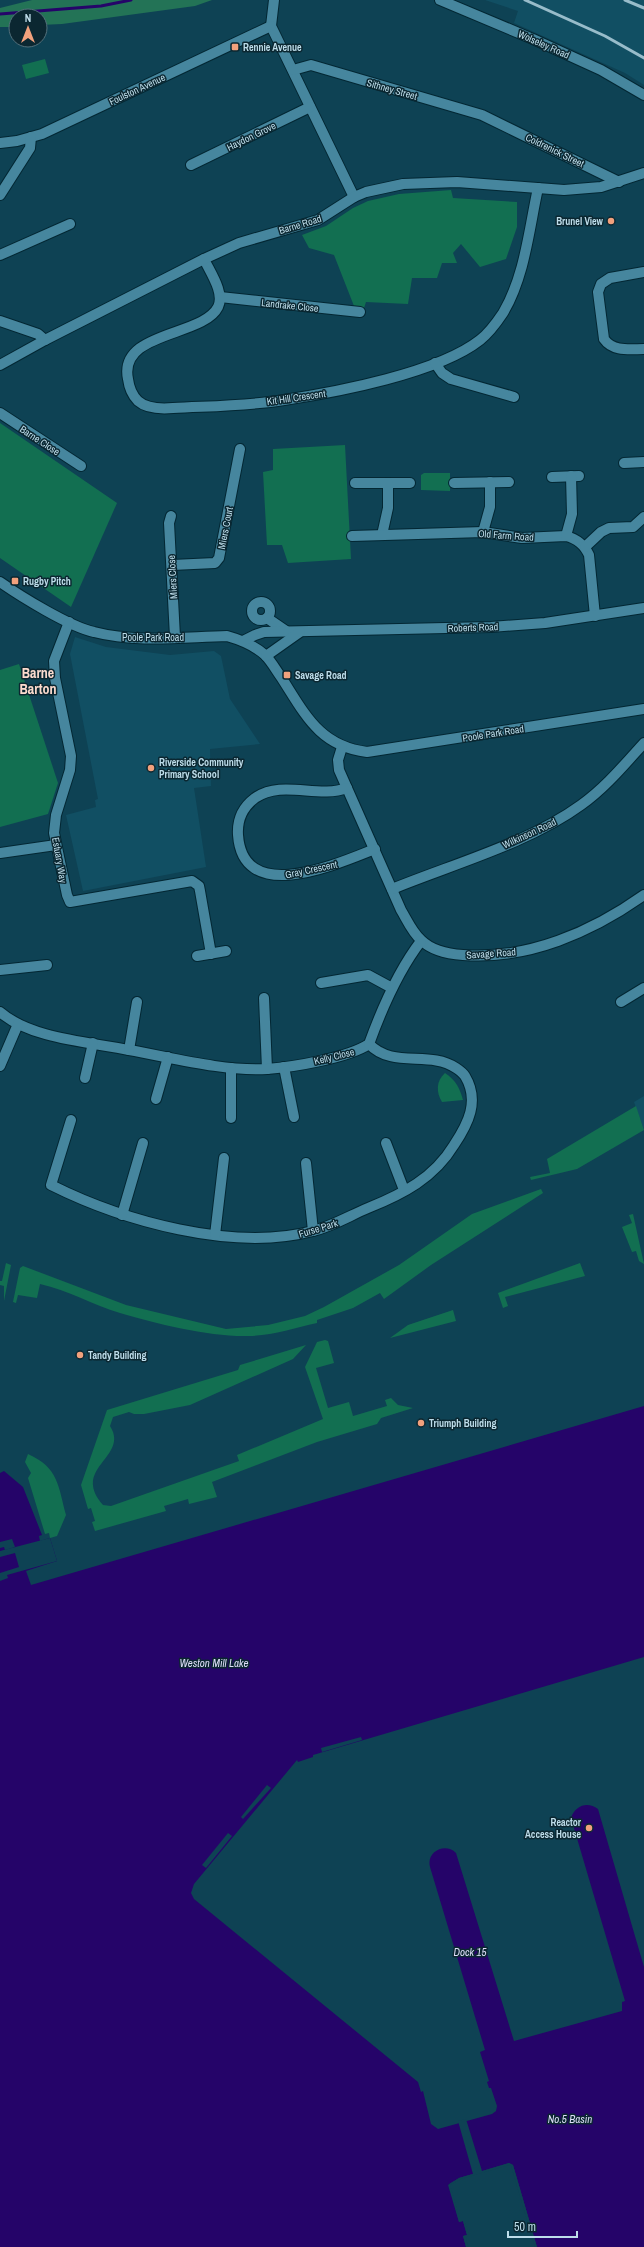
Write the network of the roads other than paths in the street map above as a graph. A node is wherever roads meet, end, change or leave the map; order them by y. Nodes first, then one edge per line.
1 (274, 0) edge
2 (440, 0) edge
3 (271, 26) junction
4 (293, 70) junction
5 (644, 95) edge
6 (310, 107) junction
7 (491, 119) joint
8 (31, 137) junction
9 (0, 143) edge
10 (191, 165) dead end
11 (644, 173) edge
12 (619, 182) junction
13 (538, 188) junction
14 (0, 194) edge
15 (354, 197) junction
16 (70, 224) dead end
17 (0, 256) edge
18 (204, 259) junction
19 (644, 272) edge
20 (220, 297) junction
21 (360, 312) dead end
22 (0, 321) edge
23 (45, 340) junction
24 (644, 349) edge
25 (435, 364) junction
26 (0, 365) edge
27 (514, 397) dead end
28 (0, 413) edge
29 (240, 449) dead end
30 (644, 462) edge
31 (624, 463) dead end
32 (81, 466) dead end
33 (552, 477) dead end
34 (490, 482) junction
35 (509, 482) dead end
36 (355, 483) dead end
37 (388, 483) junction
38 (410, 483) dead end
39 (454, 483) dead end
40 (172, 516) dead end
41 (644, 517) edge
42 (483, 532) junction
43 (382, 534) junction
44 (352, 536) dead end
45 (566, 536) junction
46 (585, 547) junction
47 (172, 565) junction
48 (0, 582) edge
49 (644, 608) edge
50 (595, 616) junction
51 (267, 618) dead end
52 (69, 622) junction
53 (286, 631) junction
54 (300, 632) junction
55 (175, 637) junction
56 (243, 641) junction
57 (266, 656) junction
58 (644, 708) edge
59 (644, 743) edge
60 (342, 747) junction
61 (347, 788) junction
62 (56, 844) junction
63 (375, 849) junction
64 (0, 853) edge
65 (392, 889) junction
66 (644, 895) edge
67 (421, 941) junction
68 (226, 952) dead end
69 (211, 954) junction
70 (197, 956) dead end
71 (47, 965) dead end
72 (0, 970) edge
73 (321, 983) dead end
74 (392, 988) junction
75 (644, 988) edge
76 (264, 998) dead end
77 (136, 1002) dead end
78 (622, 1002) dead end
79 (0, 1012) edge
80 (18, 1024) junction
81 (92, 1043) junction
82 (369, 1044) junction
83 (129, 1050) junction
84 (168, 1058) junction
85 (0, 1066) edge
86 (284, 1067) junction
87 (231, 1068) junction
88 (266, 1069) junction
89 (86, 1078) dead end
90 (156, 1098) dead end
91 (294, 1117) dead end
92 (230, 1118) dead end
93 (71, 1120) dead end
94 (386, 1143) dead end
95 (144, 1144) dead end
96 (224, 1158) dead end
97 (306, 1163) dead end
98 (404, 1190) junction
99 (122, 1215) junction
100 (313, 1231) junction
101 (215, 1235) junction

1 - 3 street
2 - 5 street, Wolseley Road
3 - 4 street
3 - 8 street, Foulston Avenue
4 - 6 street
4 - 7 street, Sithney Street
6 - 10 street, Haydon Grove
6 - 15 street
7 - 12 street, Coldrenick Street
8 - 9 street, Foulston Avenue
8 - 14 street
11 - 12 street, Barne Road
12 - 13 street, Barne Road
13 - 15 street, Barne Road
13 - 25 street, Kit Hill Crescent
15 - 18 street, Barne Road
16 - 17 street
18 - 20 street
18 - 23 street, Barne Road
19 - 24 street
20 - 21 street, Landrake Close
20 - 25 street, Kit Hill Crescent
22 - 23 street
23 - 26 street, Barne Road
25 - 27 street
28 - 32 street, Barne Close
29 - 47 street, Miers Court
30 - 31 street
33 - 45 street
34 - 35 street
34 - 39 street
34 - 42 street
36 - 37 street
37 - 38 street
37 - 43 street
40 - 47 street, Miers Close
41 - 46 street
42 - 43 street, Old Farm Road
42 - 45 street, Old Farm Road
43 - 44 street, Old Farm Road
45 - 46 street
46 - 50 street
47 - 55 street, Miers Close
48 - 52 street, Poole Park Road
49 - 50 street, Roberts Road
50 - 54 street, Roberts Road
51 - 53 street
52 - 55 street, Poole Park Road
52 - 62 street, Estuary Way
53 - 54 street, Roberts Road
53 - 56 street, Roberts Road
54 - 57 street
55 - 56 street, Poole Park Road
56 - 57 street, Poole Park Road
57 - 60 street
58 - 60 street, Poole Park Road
59 - 65 street, Wilkinson Road
60 - 61 street, Savage Road
61 - 63 street, Savage Road
61 - 63 street, Gray Crescent
62 - 64 street
62 - 69 street, Estuary Way
63 - 65 street, Savage Road
65 - 67 street, Savage Road
66 - 67 street, Savage Road
67 - 74 street
68 - 69 street
69 - 70 street
71 - 72 street
73 - 74 street
74 - 82 street
75 - 78 street
76 - 88 street
77 - 83 street
79 - 80 street, Kelly Close
80 - 81 street, Kelly Close
80 - 85 street
81 - 83 street, Kelly Close
81 - 89 street
82 - 86 street, Kelly Close
82 - 98 street, Furse Park
83 - 84 street, Kelly Close
84 - 87 street, Kelly Close
84 - 90 street
86 - 88 street, Kelly Close
86 - 91 street
87 - 88 street, Kelly Close
87 - 92 street
93 - 99 street, Furse Park
94 - 98 street
95 - 99 street
96 - 101 street
97 - 100 street
98 - 100 street, Furse Park
99 - 101 street, Furse Park
100 - 101 street, Furse Park

